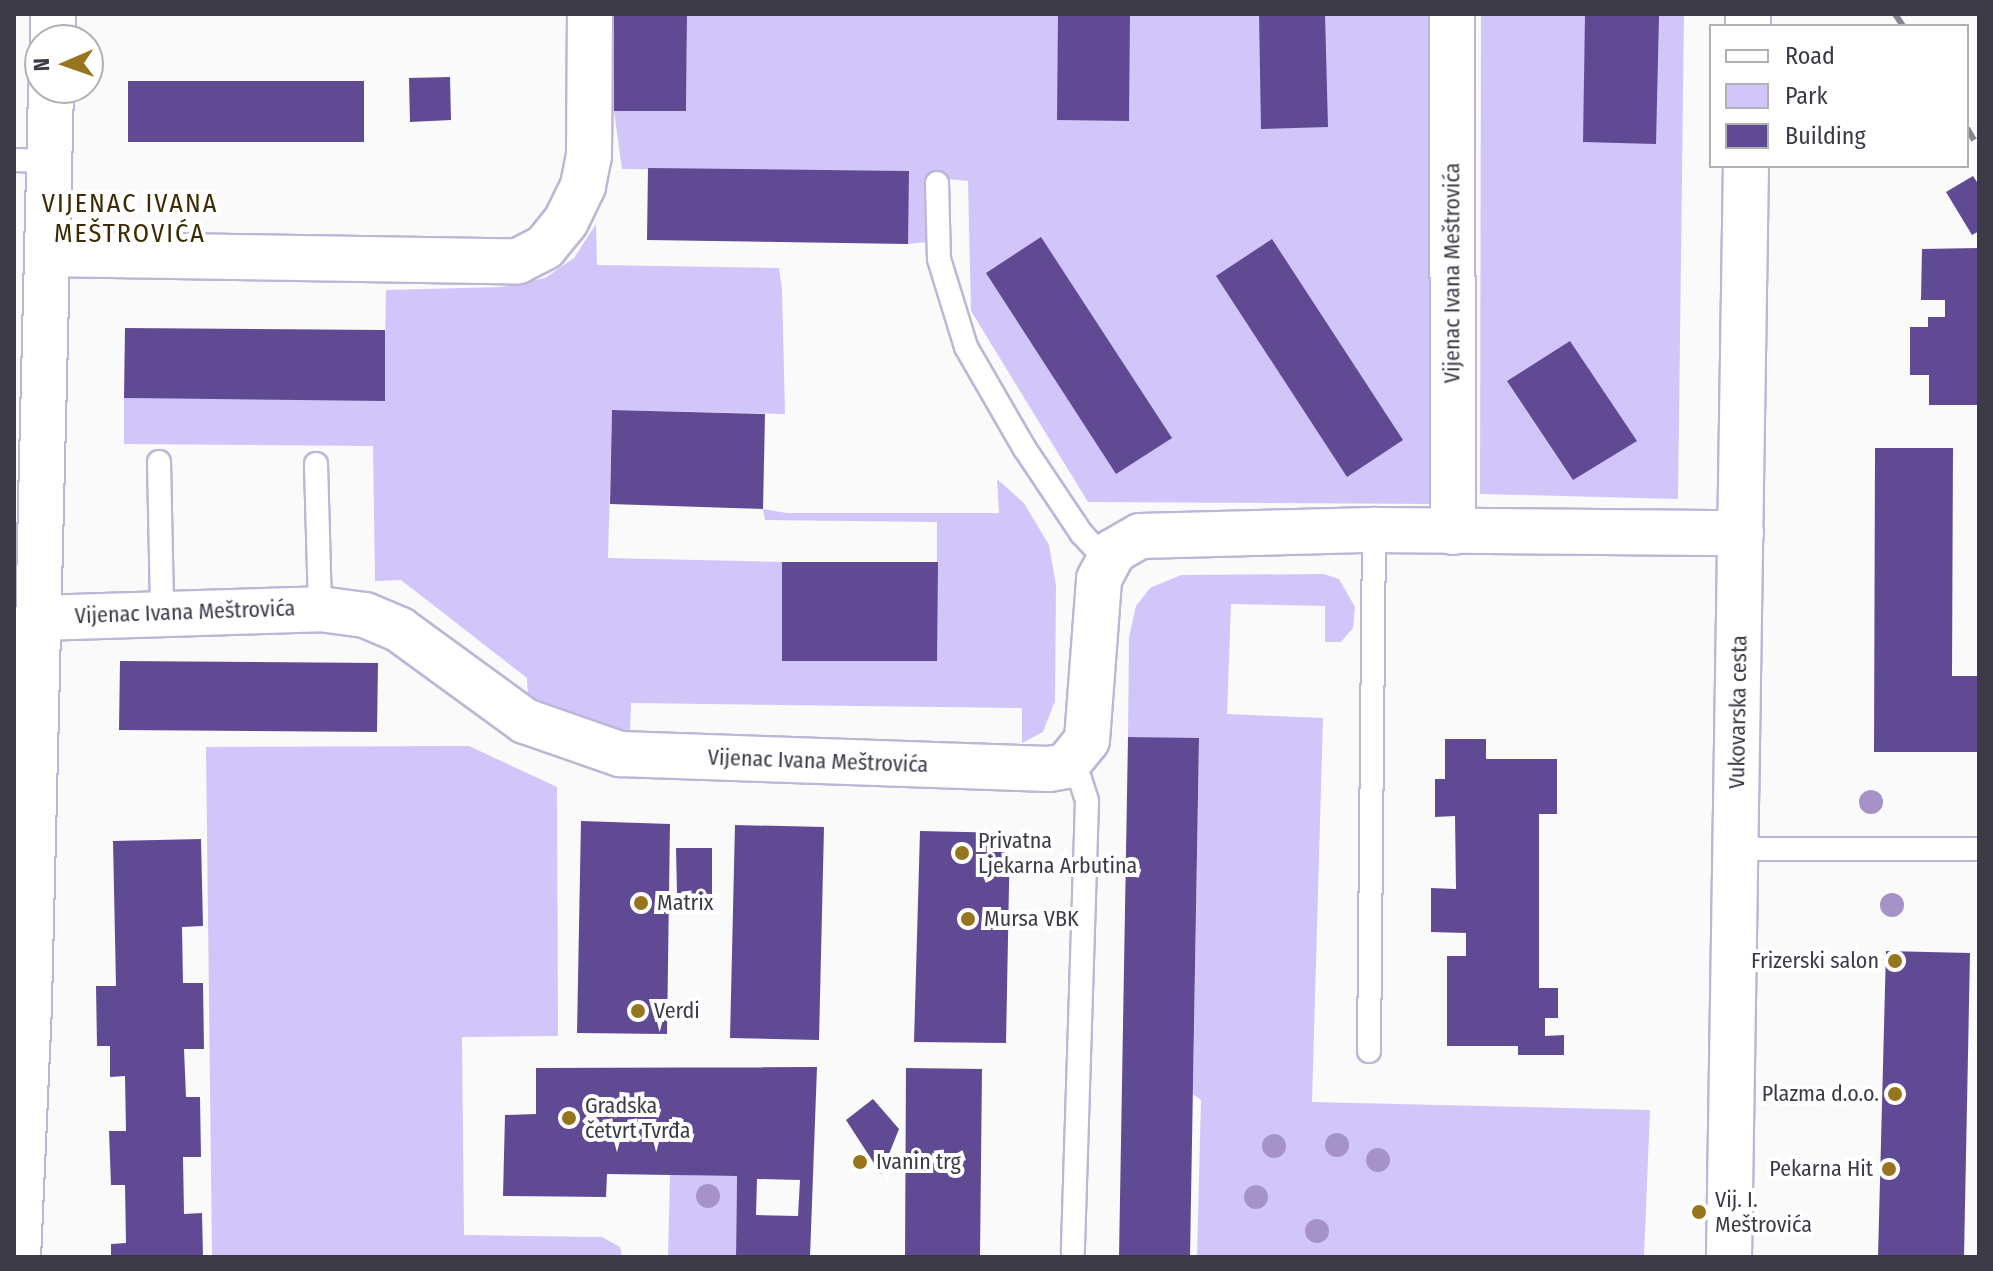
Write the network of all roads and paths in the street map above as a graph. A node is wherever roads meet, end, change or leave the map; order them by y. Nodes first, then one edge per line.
1 (590, 14) edge
2 (1452, 14) edge
3 (47, 104) edge
4 (32, 160) edge
5 (1746, 168) edge
6 (937, 183) dead end
7 (48, 254) junction
8 (159, 462) dead end
9 (316, 464) dead end
10 (28, 517) edge
11 (1374, 530) junction
12 (1453, 532) junction
13 (1741, 533) junction
14 (1107, 561) junction
15 (320, 609) junction
16 (162, 611) junction
17 (39, 618) junction
18 (1066, 766) junction
19 (1736, 849) junction
20 (1979, 849) edge
21 (22, 1002) edge
22 (1369, 1051) dead end
23 (1073, 1252) dead end
24 (18, 1257) edge
25 (1729, 1257) edge

1 - 7 street
2 - 12 street, Vijenac Ivana Meštrovića
3 - 4 street
4 - 7 street
5 - 13 street, Vukovarska cesta
6 - 14 lane
7 - 10 street
8 - 16 lane
9 - 15 lane
10 - 17 street
11 - 12 street
11 - 14 street
11 - 22 lane
12 - 13 street
13 - 19 street, Vukovarska cesta
14 - 18 street
15 - 16 street, Vijenac Ivana Meštrovića
15 - 18 street, Vijenac Ivana Meštrovića
16 - 17 street, Vijenac Ivana Meštrovića
17 - 21 street
18 - 23 lane
19 - 20 lane
19 - 25 street, Vukovarska cesta
21 - 24 street

